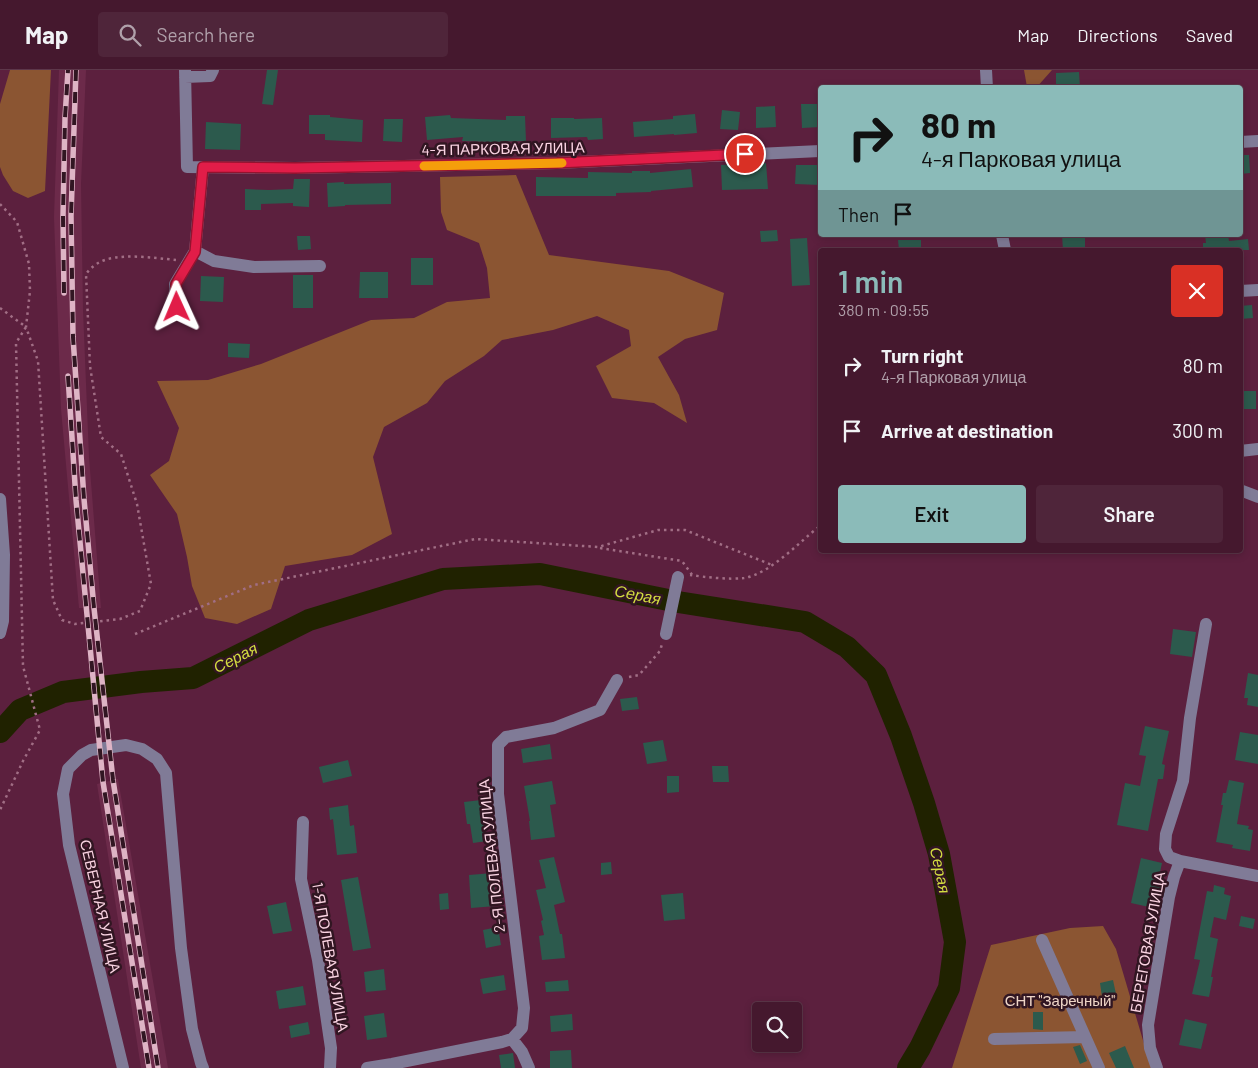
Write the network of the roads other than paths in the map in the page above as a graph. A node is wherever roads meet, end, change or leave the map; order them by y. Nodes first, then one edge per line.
1 (213, 70) edge
2 (986, 70) edge
3 (185, 74) edge
4 (988, 85) edge
5 (1258, 141) edge
6 (1243, 142) edge
7 (818, 151) edge
8 (203, 167) junction
9 (193, 255) junction
10 (320, 266) dead end
11 (1258, 290) edge
12 (1243, 291) edge
13 (177, 307) dead end
14 (1258, 449) edge
15 (1243, 451) edge
16 (1243, 491) edge
17 (1258, 498) edge
18 (0, 499) edge
19 (678, 577) road end
20 (1206, 624) dead end
21 (0, 633) edge
22 (666, 634) road end
23 (618, 680) road end
24 (303, 822) dead end
25 (1180, 861) junction
26 (1258, 876) edge
27 (1042, 940) dead end
28 (1085, 1037) junction
29 (512, 1039) junction
30 (994, 1040) dead end
31 (123, 1068) edge
32 (203, 1068) edge
33 (330, 1068) edge
34 (367, 1068) edge
35 (528, 1068) edge
36 (1099, 1068) edge
37 (1157, 1068) edge

1 - 3 street
2 - 4 street
3 - 8 street, 4-Я ПАРКОВАЯ УЛИЦА
5 - 6 street
7 - 8 street, 4-Я ПАРКОВАЯ УЛИЦА
8 - 9 street
9 - 10 street
9 - 13 street
11 - 12 street
14 - 15 street
16 - 17 street
18 - 21 street
19 - 22 street
20 - 25 street, БЕРЕГОВАЯ УЛИЦА
23 - 29 street, 2-Я ПОЛЕВАЯ УЛИЦА
24 - 33 street, 1-Я ПОЛЕВАЯ УЛИЦА
25 - 26 street
25 - 37 street, БЕРЕГОВАЯ УЛИЦА
27 - 28 street
28 - 30 street
28 - 36 street
29 - 34 street
29 - 35 street
31 - 32 street, СЕВЕРНАЯ УЛИЦА

